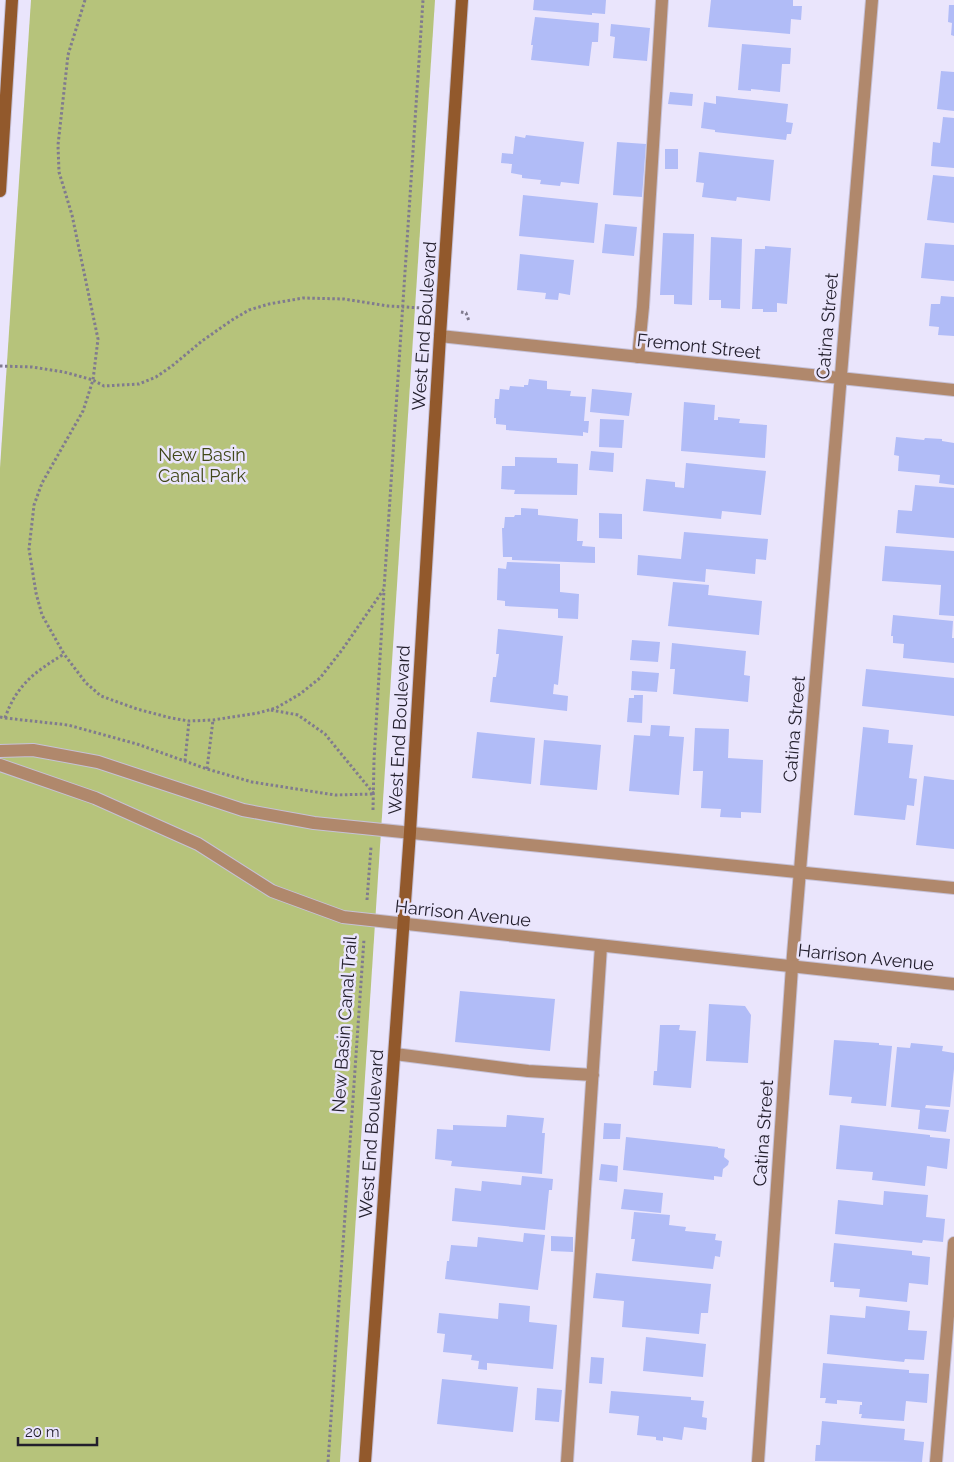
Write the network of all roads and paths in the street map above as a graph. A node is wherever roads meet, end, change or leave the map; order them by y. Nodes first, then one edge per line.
1 (12, 0) edge
2 (85, 0) edge
3 (423, 0) edge
4 (462, 0) edge
5 (662, 0) edge
6 (872, 0) edge
7 (5, 40) edge
8 (0, 191) edge
9 (402, 306) junction
10 (442, 310) junction
11 (440, 336) junction
12 (476, 340) junction
13 (638, 358) junction
14 (0, 366) edge
15 (840, 379) junction
16 (93, 380) junction
17 (954, 390) edge
18 (384, 588) junction
19 (64, 654) junction
20 (268, 710) junction
21 (0, 718) edge
22 (5, 718) junction
23 (213, 720) junction
24 (189, 721) junction
25 (0, 750) edge
26 (185, 761) junction
27 (0, 765) edge
28 (207, 769) junction
29 (374, 794) junction
30 (372, 828) junction
31 (410, 832) junction
32 (800, 872) junction
33 (954, 888) edge
34 (365, 919) junction
35 (404, 924) junction
36 (601, 946) junction
37 (792, 967) junction
38 (954, 984) edge
39 (395, 1054) junction
40 (593, 1075) junction
41 (954, 1243) edge
42 (328, 1462) edge
43 (365, 1462) edge
44 (567, 1462) edge
45 (758, 1462) edge
46 (936, 1462) edge

1 - 7 main road
2 - 16 path
3 - 9 path, New Basin Canal Trail
4 - 10 main road, West End Boulevard
5 - 13 street
6 - 15 street, Catina Street
7 - 8 main road
9 - 10 path
9 - 16 path
9 - 18 path, New Basin Canal Trail
10 - 11 main road, West End Boulevard
10 - 12 path
11 - 12 street, Fremont Street
11 - 31 main road, West End Boulevard
12 - 13 street, Fremont Street
13 - 15 street, Fremont Street
14 - 16 path
15 - 17 street, Fremont Street
15 - 32 street, Catina Street
16 - 19 path
18 - 20 path
18 - 29 path, New Basin Canal Trail
19 - 22 path
19 - 24 path
20 - 23 path
20 - 29 path
21 - 22 path
22 - 26 path
23 - 24 path
23 - 28 path
24 - 26 path
25 - 30 street
26 - 28 path
27 - 34 street, Harrison Avenue
28 - 29 path
29 - 30 path, New Basin Canal Trail
30 - 31 street
30 - 34 path, New Basin Canal Trail
31 - 32 street
31 - 35 main road, West End Boulevard
32 - 33 street
32 - 37 street, Catina Street
34 - 35 street, Harrison Avenue
34 - 42 path, New Basin Canal Trail
35 - 36 street, Harrison Avenue
35 - 39 main road, West End Boulevard
36 - 37 street, Harrison Avenue
36 - 40 street
37 - 38 street, Harrison Avenue
37 - 45 street, Catina Street
39 - 40 street
39 - 43 main road, West End Boulevard
40 - 44 street
41 - 46 street

